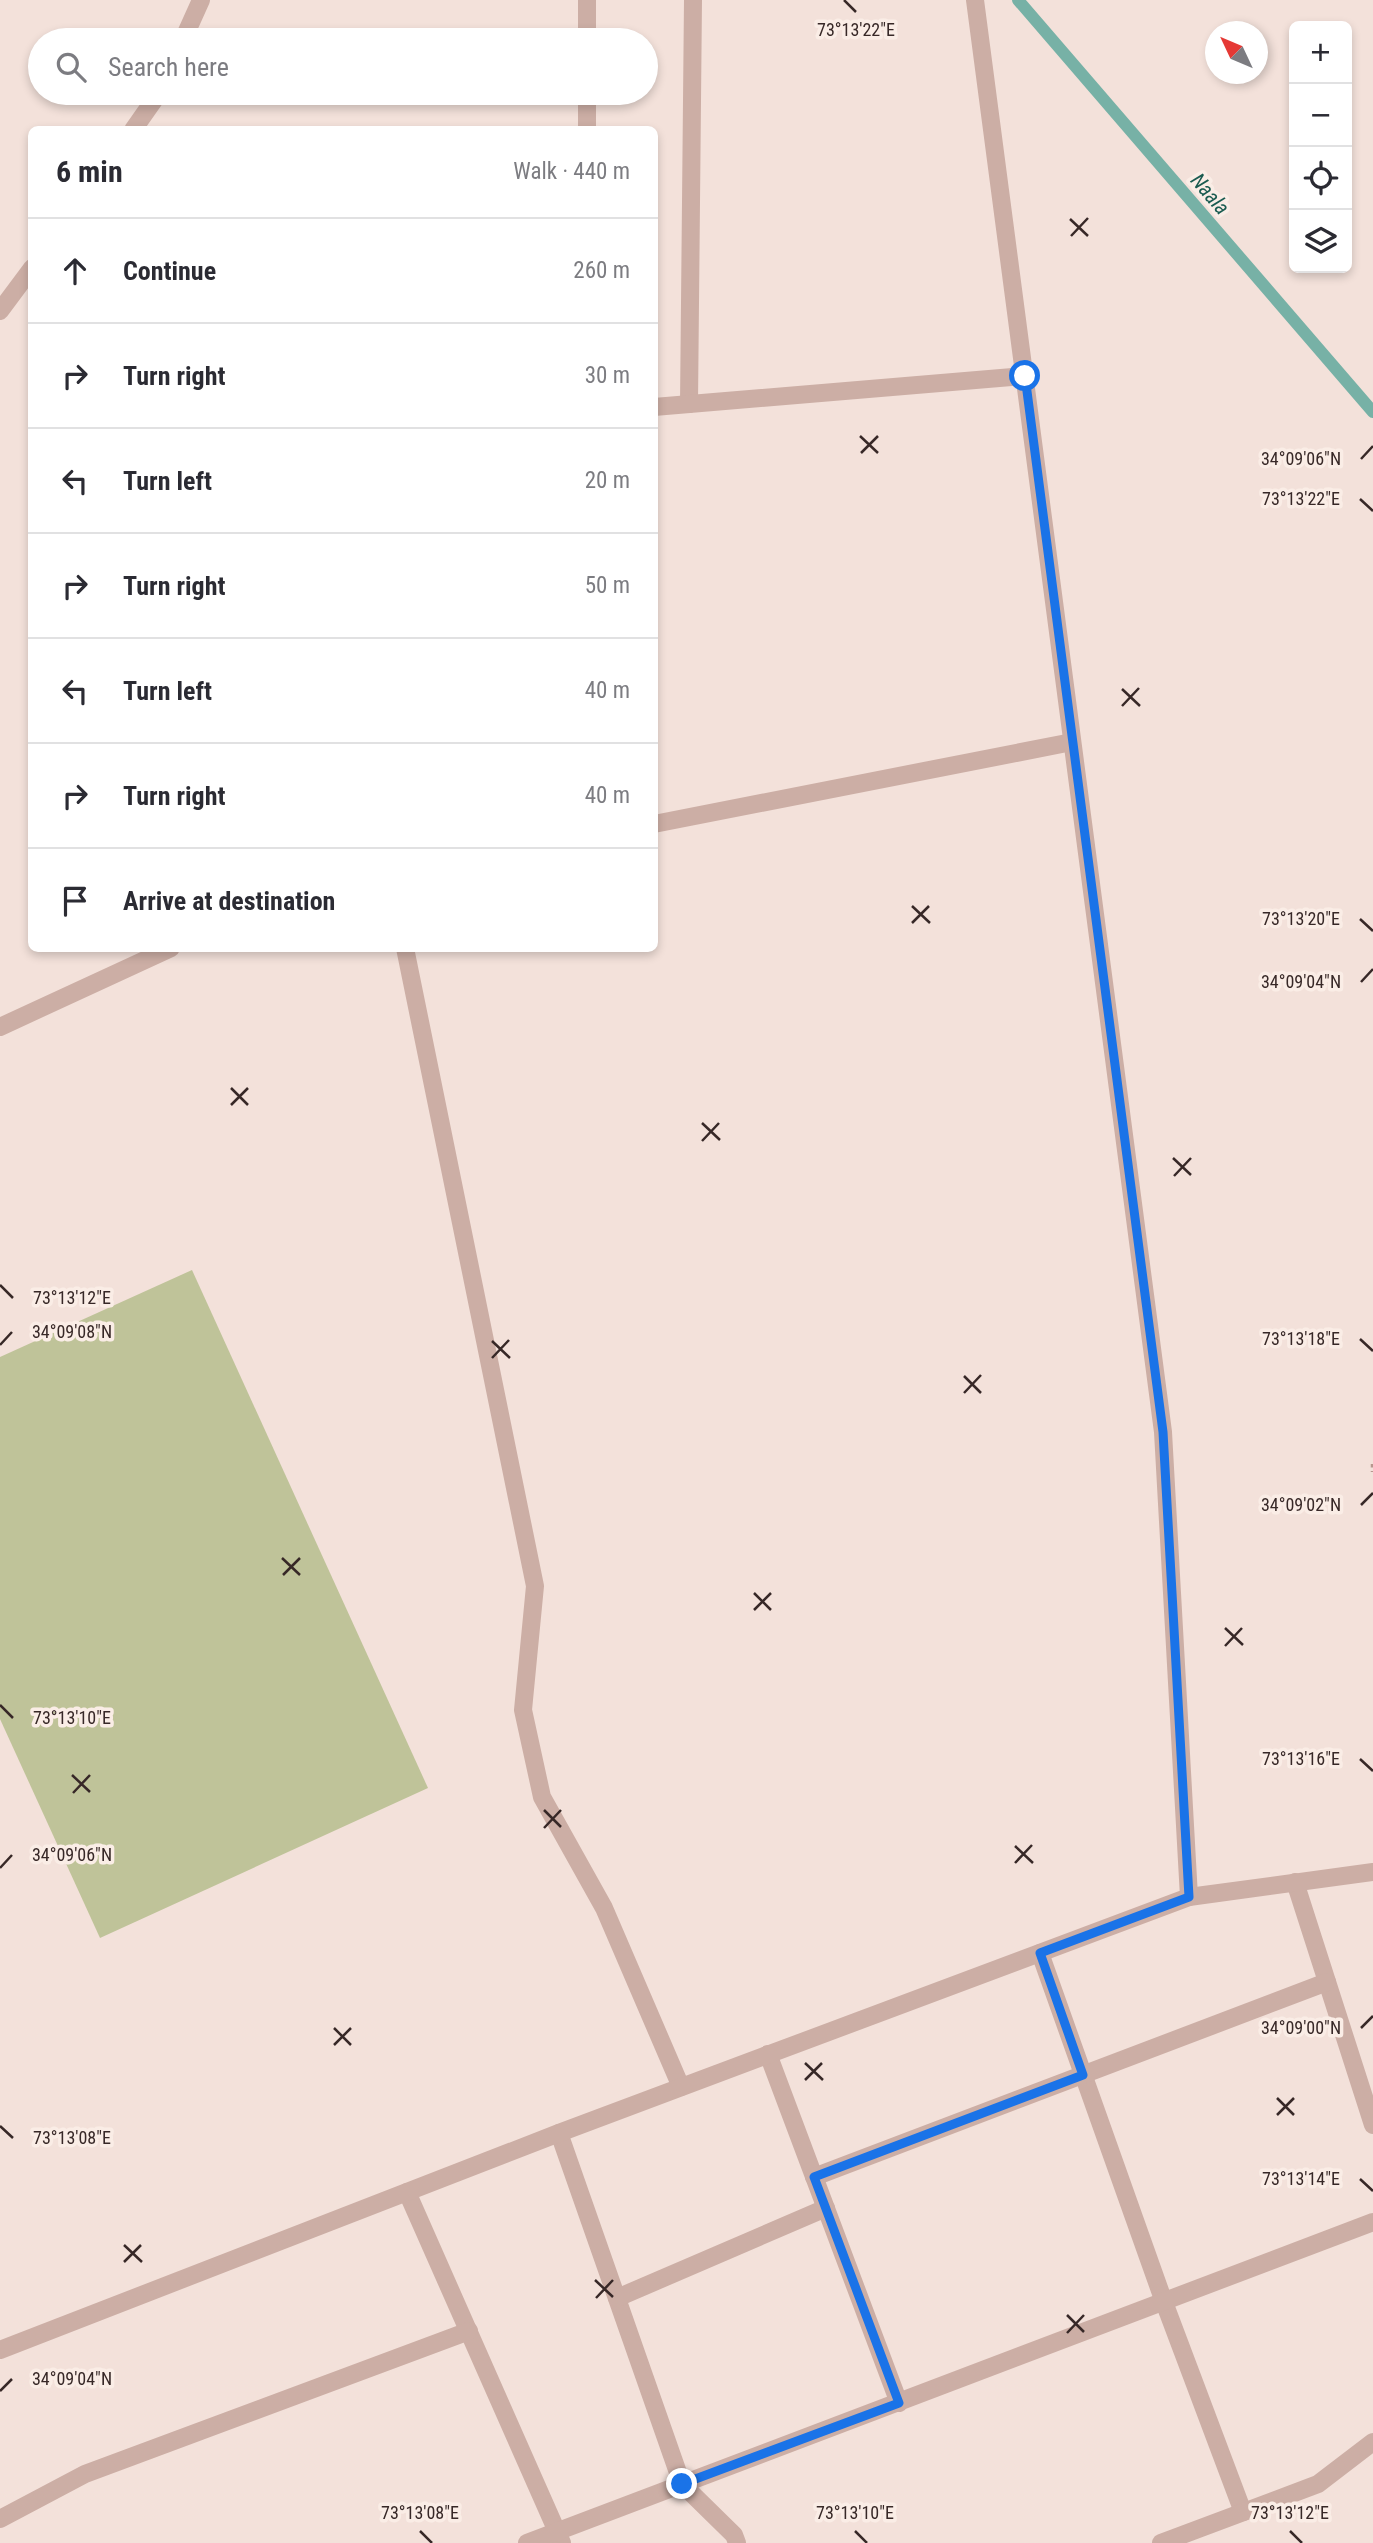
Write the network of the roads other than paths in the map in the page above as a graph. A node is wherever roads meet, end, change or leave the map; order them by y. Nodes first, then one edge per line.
1 (201, 0) edge
2 (587, 0) edge
3 (693, 0) edge
4 (975, 0) edge
5 (188, 28) edge
6 (587, 28) edge
7 (151, 105) edge
8 (587, 105) edge
9 (136, 126) edge
10 (587, 126) edge
11 (28, 273) edge
12 (0, 311) edge
13 (1025, 376) junction
14 (689, 404) junction
15 (658, 407) edge
16 (1072, 742) junction
17 (658, 823) edge
18 (162, 952) edge
19 (406, 952) edge
20 (0, 1027) edge
21 (1373, 1872) edge
22 (1295, 1882) junction
23 (1189, 1897) junction
24 (1040, 1953) junction
25 (1327, 1982) junction
26 (768, 2054) junction
27 (1083, 2075) junction
28 (681, 2087) junction
29 (1373, 2125) edge
30 (559, 2133) junction
31 (814, 2177) junction
32 (407, 2192) junction
33 (826, 2208) junction
34 (1373, 2222) edge
35 (617, 2298) junction
36 (1164, 2302) junction
37 (469, 2331) junction
38 (0, 2350) edge
39 (899, 2403) junction
40 (1373, 2442) edge
41 (682, 2484) junction
42 (1243, 2512) junction
43 (0, 2519) edge
44 (559, 2537) edge
45 (527, 2543) edge
46 (737, 2543) edge
47 (1161, 2543) edge

1 - 5 street
2 - 6 street
3 - 14 street
4 - 13 street
7 - 9 street
8 - 10 street
11 - 12 street
13 - 14 street
13 - 16 street
14 - 15 street
16 - 17 street
16 - 23 street
18 - 20 street
19 - 28 street
21 - 22 street
22 - 23 street
22 - 25 street
23 - 24 street
24 - 26 street
24 - 27 street
25 - 27 street
25 - 29 street
26 - 28 street
26 - 31 street
27 - 31 street
27 - 36 street
28 - 30 street
30 - 32 street
30 - 35 street
31 - 33 street
32 - 37 street
32 - 38 street
33 - 35 street
33 - 39 street
34 - 36 street
35 - 41 street
36 - 39 street
36 - 42 street
37 - 43 street
37 - 44 street
39 - 41 street
40 - 42 street
41 - 44 street
41 - 46 street
42 - 47 street
44 - 45 street

